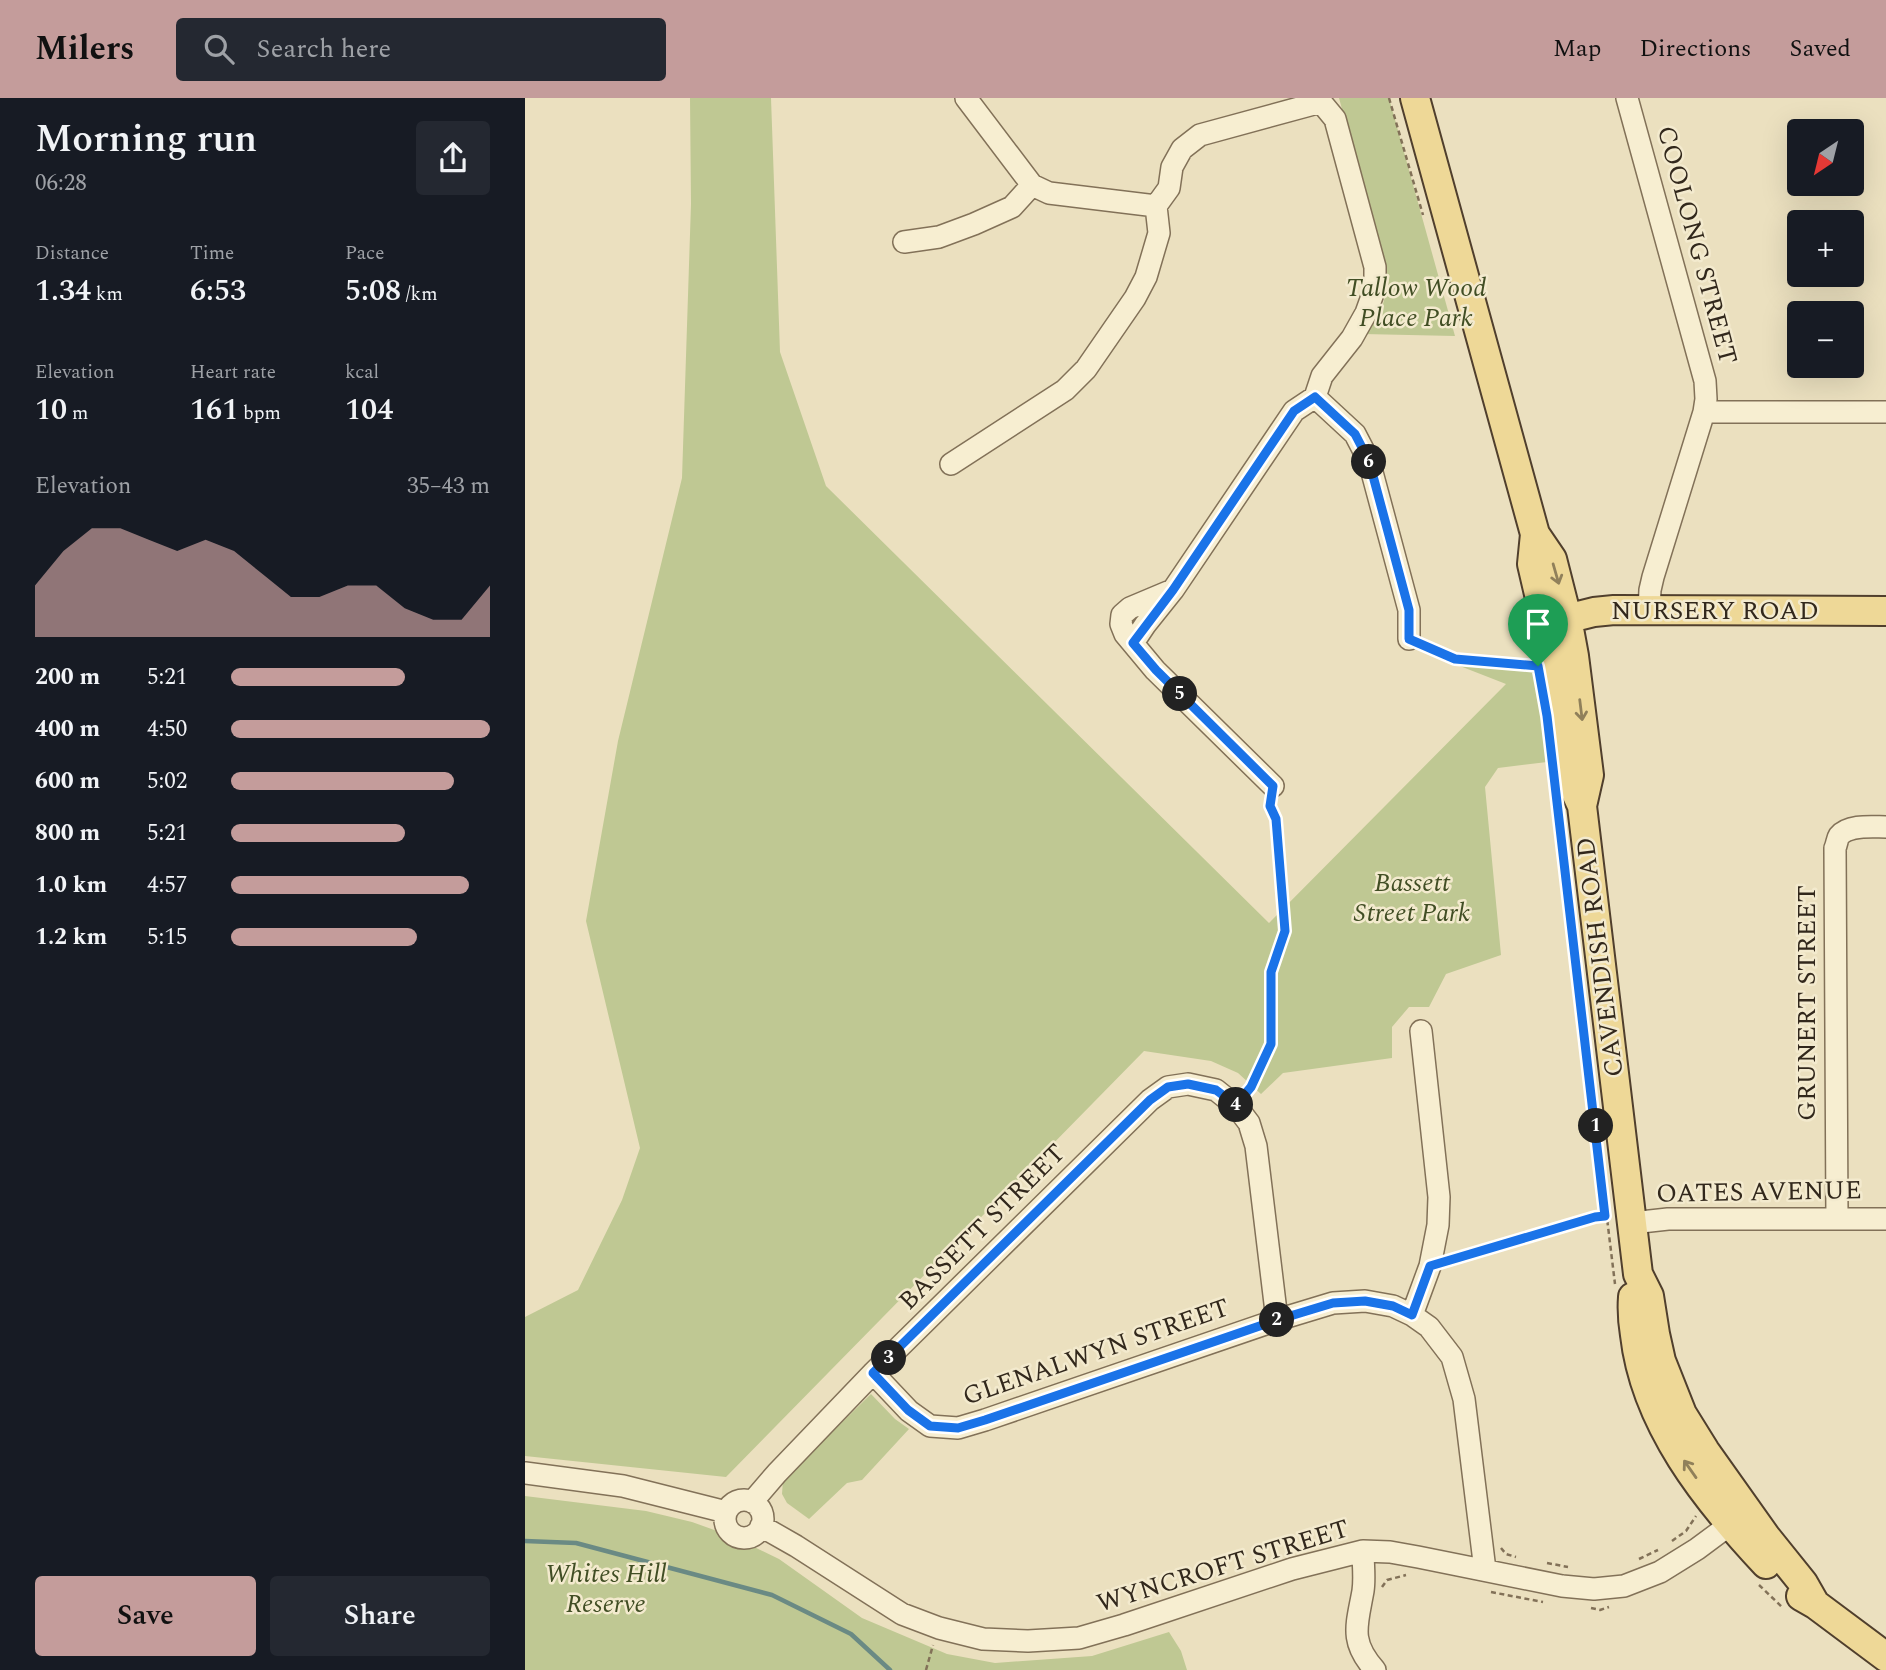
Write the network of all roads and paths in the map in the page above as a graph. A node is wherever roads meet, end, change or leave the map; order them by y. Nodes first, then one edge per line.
1 (966, 98) edge
2 (1389, 98) edge
3 (1415, 98) edge
4 (1627, 98) edge
5 (1321, 100) edge
6 (1032, 185) junction
7 (1156, 206) junction
8 (1426, 225) dead end
9 (904, 242) dead end
10 (1315, 397) junction
11 (1704, 412) junction
12 (1886, 412) edge
13 (951, 464) dead end
14 (1649, 610) junction
15 (1886, 611) edge
16 (1557, 621) junction
17 (1409, 639) joint
18 (1538, 666) dead end
19 (1273, 786) joint
20 (1556, 796) dead end
21 (1886, 827) edge
22 (1421, 1031) dead end
23 (1236, 1105) junction
24 (1605, 1216) junction
25 (1837, 1219) junction
26 (1886, 1219) edge
27 (1632, 1223) junction
28 (1430, 1266) junction
29 (1627, 1281) junction
30 (1412, 1315) junction
31 (1277, 1320) junction
32 (873, 1373) junction
33 (525, 1473) edge
34 (752, 1502) junction
35 (726, 1512) junction
36 (1697, 1514) dead end
37 (1739, 1518) junction
38 (761, 1526) junction
39 (1671, 1542) dead end
40 (1495, 1547) dead end
41 (1663, 1548) dead end
42 (1363, 1551) junction
43 (1528, 1559) dead end
44 (1541, 1562) dead end
45 (1632, 1563) dead end
46 (1568, 1567) dead end
47 (1485, 1570) junction
48 (939, 1628) junction
49 (1886, 1657) edge
50 (926, 1670) edge
51 (1375, 1670) edge

1 - 6 street
2 - 8 path
3 - 16 main road, CAVENDISH ROAD
4 - 11 street, COOLONG STREET
5 - 7 street
5 - 10 street
6 - 7 street
6 - 9 street
7 - 13 street
10 - 17 street
10 - 19 street
11 - 12 street
11 - 14 street, COOLONG STREET
14 - 15 main road, NURSERY ROAD
14 - 16 main road, NURSERY ROAD
16 - 27 main road, CAVENDISH ROAD
17 - 18 path
19 - 23 path
20 - 24 path
21 - 25 street, GRUNERT STREET
22 - 28 street
23 - 31 street
23 - 32 street, BASSETT STREET
24 - 28 path
24 - 29 path
25 - 26 street, OATES AVENUE
25 - 27 street, OATES AVENUE
27 - 29 main road, CAVENDISH ROAD
28 - 30 street
29 - 37 main road, CAVENDISH ROAD
30 - 31 street, GLENALWYN STREET
30 - 47 street, GLENALWYN STREET
31 - 32 street, GLENALWYN STREET
32 - 34 street, BASSETT STREET
33 - 35 street
34 - 35 street
34 - 38 street
35 - 38 street
36 - 39 path
37 - 47 street, WYNCROFT STREET
37 - 49 main road, CAVENDISH ROAD
38 - 48 street, WYNCROFT STREET
40 - 43 path
41 - 45 path
42 - 47 street, WYNCROFT STREET
42 - 48 street, WYNCROFT STREET
42 - 51 street
44 - 46 path
48 - 50 path

